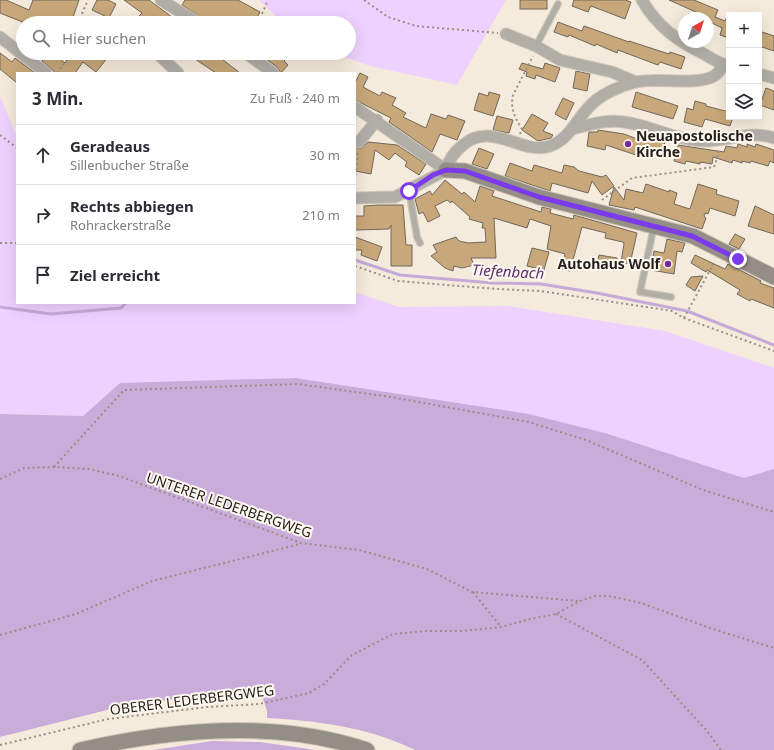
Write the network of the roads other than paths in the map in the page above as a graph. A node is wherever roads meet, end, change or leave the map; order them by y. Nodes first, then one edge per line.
1 (161, 0) edge
2 (642, 0) edge
3 (558, 4) dead end
4 (187, 16) edge
5 (506, 34) road end
6 (0, 37) edge
7 (537, 47) junction
8 (16, 50) edge
9 (29, 60) edge
10 (164, 60) edge
11 (255, 60) edge
12 (726, 66) edge
13 (726, 67) edge
14 (45, 72) edge
15 (177, 72) edge
16 (272, 72) edge
17 (762, 75) edge
18 (774, 78) edge
19 (636, 82) junction
20 (356, 108) edge
21 (377, 120) junction
22 (572, 129) junction
23 (774, 138) edge
24 (359, 142) road end
25 (446, 170) junction
26 (409, 191) junction
27 (356, 198) edge
28 (654, 226) junction
29 (420, 243) dead end
30 (774, 277) edge
31 (671, 297) dead end
32 (80, 750) edge
33 (367, 750) edge

1 - 4 street
2 - 12 street
3 - 7 lane
5 - 7 street
6 - 8 street
7 - 19 street
9 - 14 street
10 - 15 street
11 - 16 street
13 - 19 street
17 - 18 street
19 - 22 street
20 - 21 street
21 - 24 street
21 - 25 street
22 - 23 street
22 - 25 street
25 - 26 street
25 - 28 street
26 - 27 street
26 - 29 lane
28 - 30 street
28 - 31 lane
32 - 33 street

